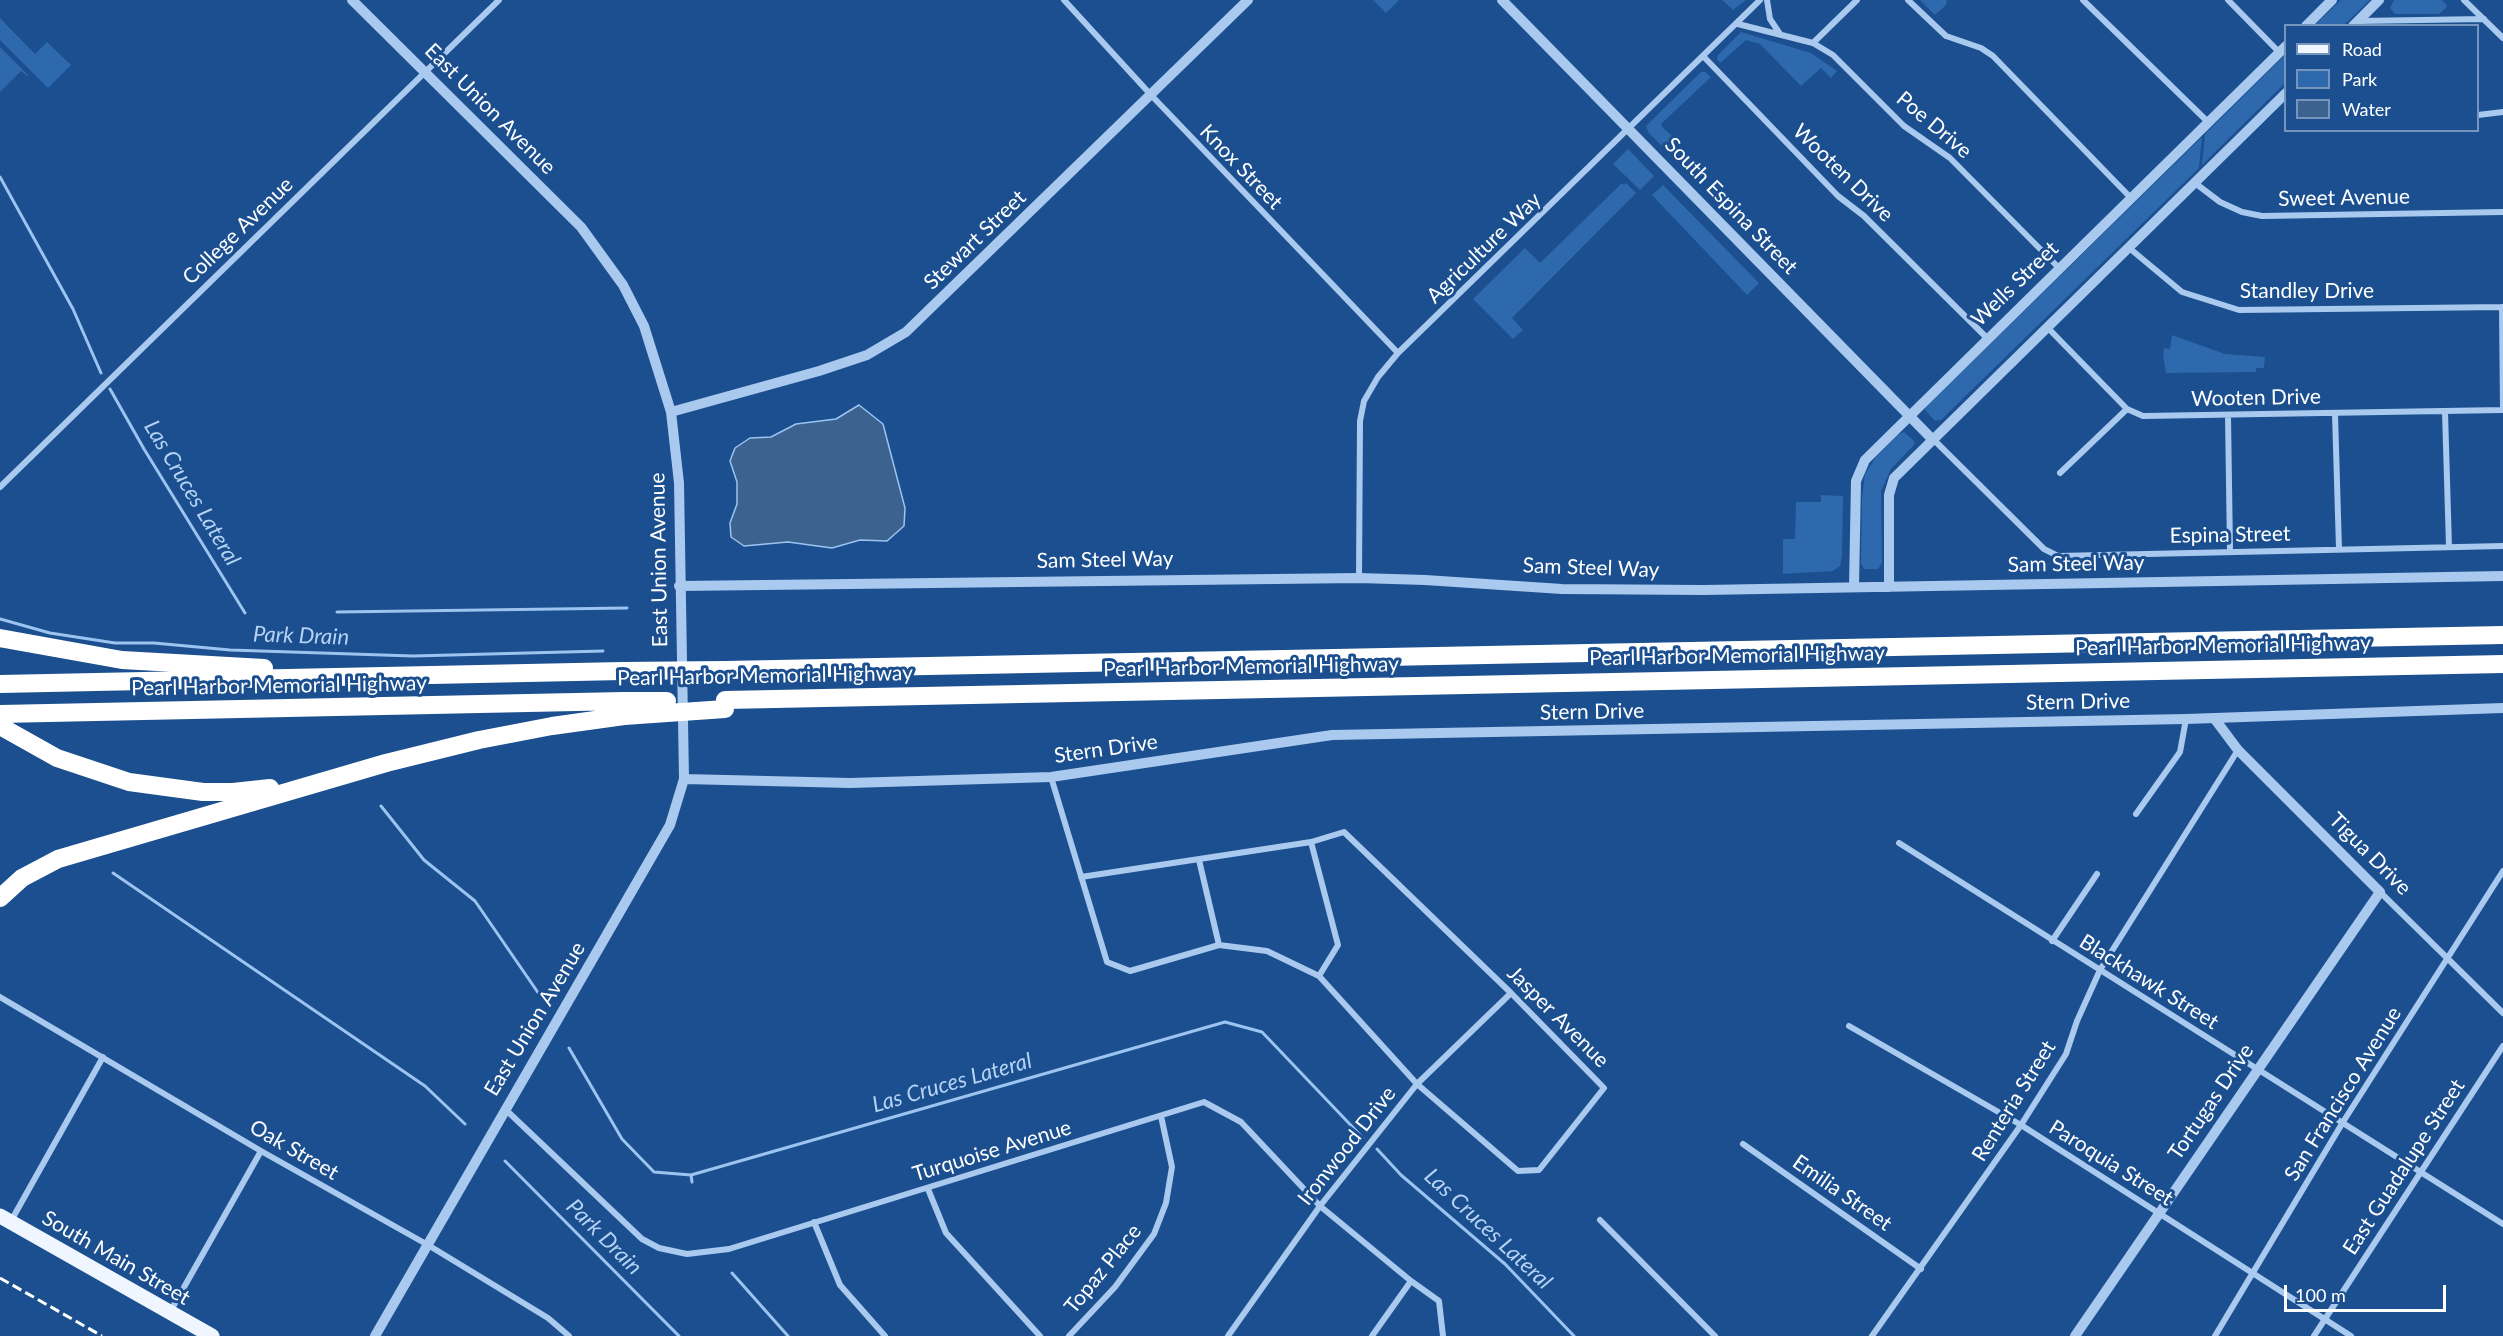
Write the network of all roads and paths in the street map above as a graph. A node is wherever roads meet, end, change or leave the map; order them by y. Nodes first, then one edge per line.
1 (352, 0) edge
2 (499, 0) edge
3 (1064, 0) edge
4 (1248, 0) edge
5 (1502, 0) edge
6 (1760, 0) edge
7 (1767, 0) edge
8 (1857, 0) edge
9 (1908, 0) edge
10 (2083, 0) edge
11 (2228, 0) edge
12 (2332, 0) edge
13 (2379, 0) edge
14 (2464, 0) edge
15 (2484, 19) junction
16 (2355, 23) edge
17 (1737, 24) junction
18 (2308, 24) edge
19 (1780, 35) junction
20 (2503, 38) edge
21 (1813, 44) junction
22 (2282, 48) edge
23 (1703, 56) junction
24 (424, 71) junction
25 (1151, 95) junction
26 (2284, 95) edge
27 (2503, 112) edge
28 (2479, 116) edge
29 (2208, 122) junction
30 (1629, 129) junction
31 (2195, 183) junction
32 (2130, 197) junction
33 (2503, 212) edge
34 (2128, 247) junction
35 (2059, 268) junction
36 (2502, 307) edge
37 (2047, 327) junction
38 (1987, 338) junction
39 (1398, 353) junction
40 (2127, 409) junction
41 (2503, 410) edge
42 (670, 412) junction
43 (2445, 412) junction
44 (2335, 414) junction
45 (1908, 415) junction
46 (2228, 416) junction
47 (1932, 439) junction
48 (2060, 473) dead end
49 (0, 487) edge
50 (2503, 546) edge
51 (2449, 547) junction
52 (2339, 549) junction
53 (2230, 550) junction
54 (2503, 576) edge
55 (1359, 578) junction
56 (679, 586) junction
57 (1854, 587) junction
58 (1889, 587) junction
59 (2503, 635) edge
60 (0, 638) edge
61 (2503, 664) edge
62 (437, 676) junction
63 (0, 684) edge
64 (2503, 708) edge
65 (624, 709) junction
66 (0, 714) edge
67 (2214, 718) junction
68 (2186, 719) junction
69 (0, 726) edge
70 (2238, 750) junction
71 (386, 763) junction
72 (1051, 777) junction
73 (684, 779) junction
74 (2136, 814) dead end
75 (1311, 842) junction
76 (1899, 843) dead end
77 (1199, 860) junction
78 (2503, 871) edge
79 (2097, 874) dead end
80 (1081, 876) junction
81 (2380, 892) junction
82 (0, 898) edge
83 (2052, 941) junction
84 (1219, 945) junction
85 (2446, 959) junction
86 (2100, 970) junction
87 (1319, 976) junction
88 (1511, 993) junction
89 (0, 997) edge
90 (2503, 1013) edge
91 (1849, 1026) dead end
92 (2503, 1046) edge
93 (103, 1057) junction
94 (2257, 1070) junction
95 (1417, 1083) junction
96 (505, 1109) junction
97 (1161, 1116) junction
98 (2343, 1122) junction
99 (2021, 1125) junction
100 (1743, 1144) dead end
101 (261, 1151) junction
102 (2420, 1171) junction
103 (928, 1189) junction
104 (1320, 1206) junction
105 (2159, 1213) junction
106 (5, 1219) edge
107 (1600, 1220) dead end
108 (813, 1222) junction
109 (2503, 1224) edge
110 (428, 1245) junction
111 (1921, 1269) junction
112 (2253, 1273) junction
113 (1411, 1281) junction
114 (169, 1313) junction
115 (2325, 1320) junction
116 (212, 1336) edge
117 (375, 1336) edge
118 (569, 1336) edge
119 (885, 1336) edge
120 (1040, 1336) edge
121 (1070, 1336) edge
122 (1228, 1336) edge
123 (1372, 1336) edge
124 (1443, 1336) edge
125 (1715, 1336) edge
126 (1872, 1336) edge
127 (2076, 1336) edge
128 (2215, 1336) edge
129 (2314, 1336) edge
130 (2351, 1336) edge

1 - 24 street, East Union Avenue
2 - 24 street, College Avenue
3 - 25 street, Knox Street
4 - 25 street, Stewart Street
5 - 30 street, South Espina Street
6 - 17 street, Agriculture Way
7 - 19 street
8 - 21 street
9 - 32 street
10 - 29 street
11 - 22 street
12 - 18 street
13 - 16 street
14 - 15 street
15 - 16 street
15 - 20 street
17 - 19 street, Poe Drive
17 - 23 street, Agriculture Way
19 - 21 street, Poe Drive
21 - 35 street, Poe Drive
22 - 29 street, Wells Street
23 - 30 street, Agriculture Way
23 - 38 street, Wooten Drive
24 - 42 street, East Union Avenue
24 - 49 street, College Avenue
25 - 39 street, Knox Street
25 - 42 street, Stewart Street
26 - 31 street
27 - 28 street
29 - 32 street, Wells Street
30 - 39 street, Agriculture Way
30 - 45 street, South Espina Street
31 - 33 street, Sweet Avenue
31 - 34 street
32 - 35 street, Wells Street
34 - 36 street, Standley Drive
34 - 37 street
35 - 38 street, Wells Street
36 - 41 street
37 - 40 street
37 - 47 street
38 - 45 street, Wells Street
39 - 55 street, Agriculture Way
40 - 46 street, Wooten Drive
40 - 48 street
41 - 43 street, Wooten Drive
42 - 56 street, East Union Avenue
43 - 44 street, Wooten Drive
43 - 51 street
44 - 46 street, Wooten Drive
44 - 52 street
45 - 47 street, South Espina Street
45 - 57 street, Wells Street
46 - 53 street
47 - 53 street, Espina Street
47 - 58 street
50 - 51 street, Espina Street
51 - 52 street, Espina Street
52 - 53 street, Espina Street
54 - 58 street, Sam Steel Way
55 - 56 street, Sam Steel Way
55 - 57 street, Sam Steel Way
56 - 73 street, East Union Avenue
57 - 58 street, Sam Steel Way
59 - 62 highway, Pearl Harbor Memorial Highway, bridge
60 - 62 highway
61 - 65 highway, Pearl Harbor Memorial Highway, bridge
62 - 63 highway, Pearl Harbor Memorial Highway
64 - 67 street, Stern Drive
65 - 66 highway, Pearl Harbor Memorial Highway
65 - 71 highway
67 - 68 street, Stern Drive
67 - 70 street, Tigua Drive
68 - 72 street, Stern Drive
68 - 74 street
69 - 71 highway
70 - 81 street, Tigua Drive
70 - 86 street, Renteria Street
71 - 82 highway
72 - 73 street, Stern Drive
72 - 80 street, Jasper Avenue
73 - 96 street, East Union Avenue
75 - 77 street, Jasper Avenue
75 - 87 street
75 - 88 street, Jasper Avenue
76 - 83 street, Blackhawk Street
77 - 80 street, Jasper Avenue
77 - 84 street
78 - 85 street, San Francisco Avenue
79 - 83 street
80 - 84 street, Jasper Avenue
81 - 85 street, Tigua Drive
81 - 94 street, Tortugas Drive
83 - 86 street, Blackhawk Street
84 - 87 street, Jasper Avenue
85 - 90 street, Tigua Drive
85 - 98 street, San Francisco Avenue
86 - 94 street, Blackhawk Street
86 - 99 street, Renteria Street
87 - 95 street, Jasper Avenue
88 - 95 street, Ironwood Drive
88 - 95 street, Jasper Avenue
89 - 93 street, Oak Street
91 - 99 street, Paroquia Street
92 - 102 street, East Guadalupe Street
93 - 101 street, Oak Street
93 - 106 street
94 - 98 street, Blackhawk Street
94 - 105 street, Tortugas Drive
95 - 104 street, Ironwood Drive
96 - 108 street, Turquoise Avenue
96 - 110 street, East Union Avenue
97 - 103 street, Turquoise Avenue
97 - 104 street, Turquoise Avenue
97 - 121 street, Topaz Place
98 - 102 street, Blackhawk Street
98 - 112 street, San Francisco Avenue
99 - 105 street, Paroquia Street
99 - 111 street, Renteria Street
100 - 111 street, Emilia Street
101 - 110 street, Oak Street
101 - 114 street
102 - 109 street, Blackhawk Street
102 - 115 street, East Guadalupe Street
103 - 108 street, Turquoise Avenue
103 - 120 street
104 - 113 street, Turquoise Avenue
104 - 122 street, Ironwood Drive
105 - 112 street, Paroquia Street
105 - 127 street, Tortugas Drive
106 - 114 main road, South Main Street
107 - 125 street
108 - 119 street
110 - 117 street, East Union Avenue
110 - 118 street, Oak Street
111 - 126 street, Renteria Street
112 - 115 street, Paroquia Street
112 - 128 street, San Francisco Avenue
113 - 123 street
113 - 124 street, Turquoise Avenue
114 - 116 main road, South Main Street
115 - 129 street, East Guadalupe Street
115 - 130 street, Paroquia Street

